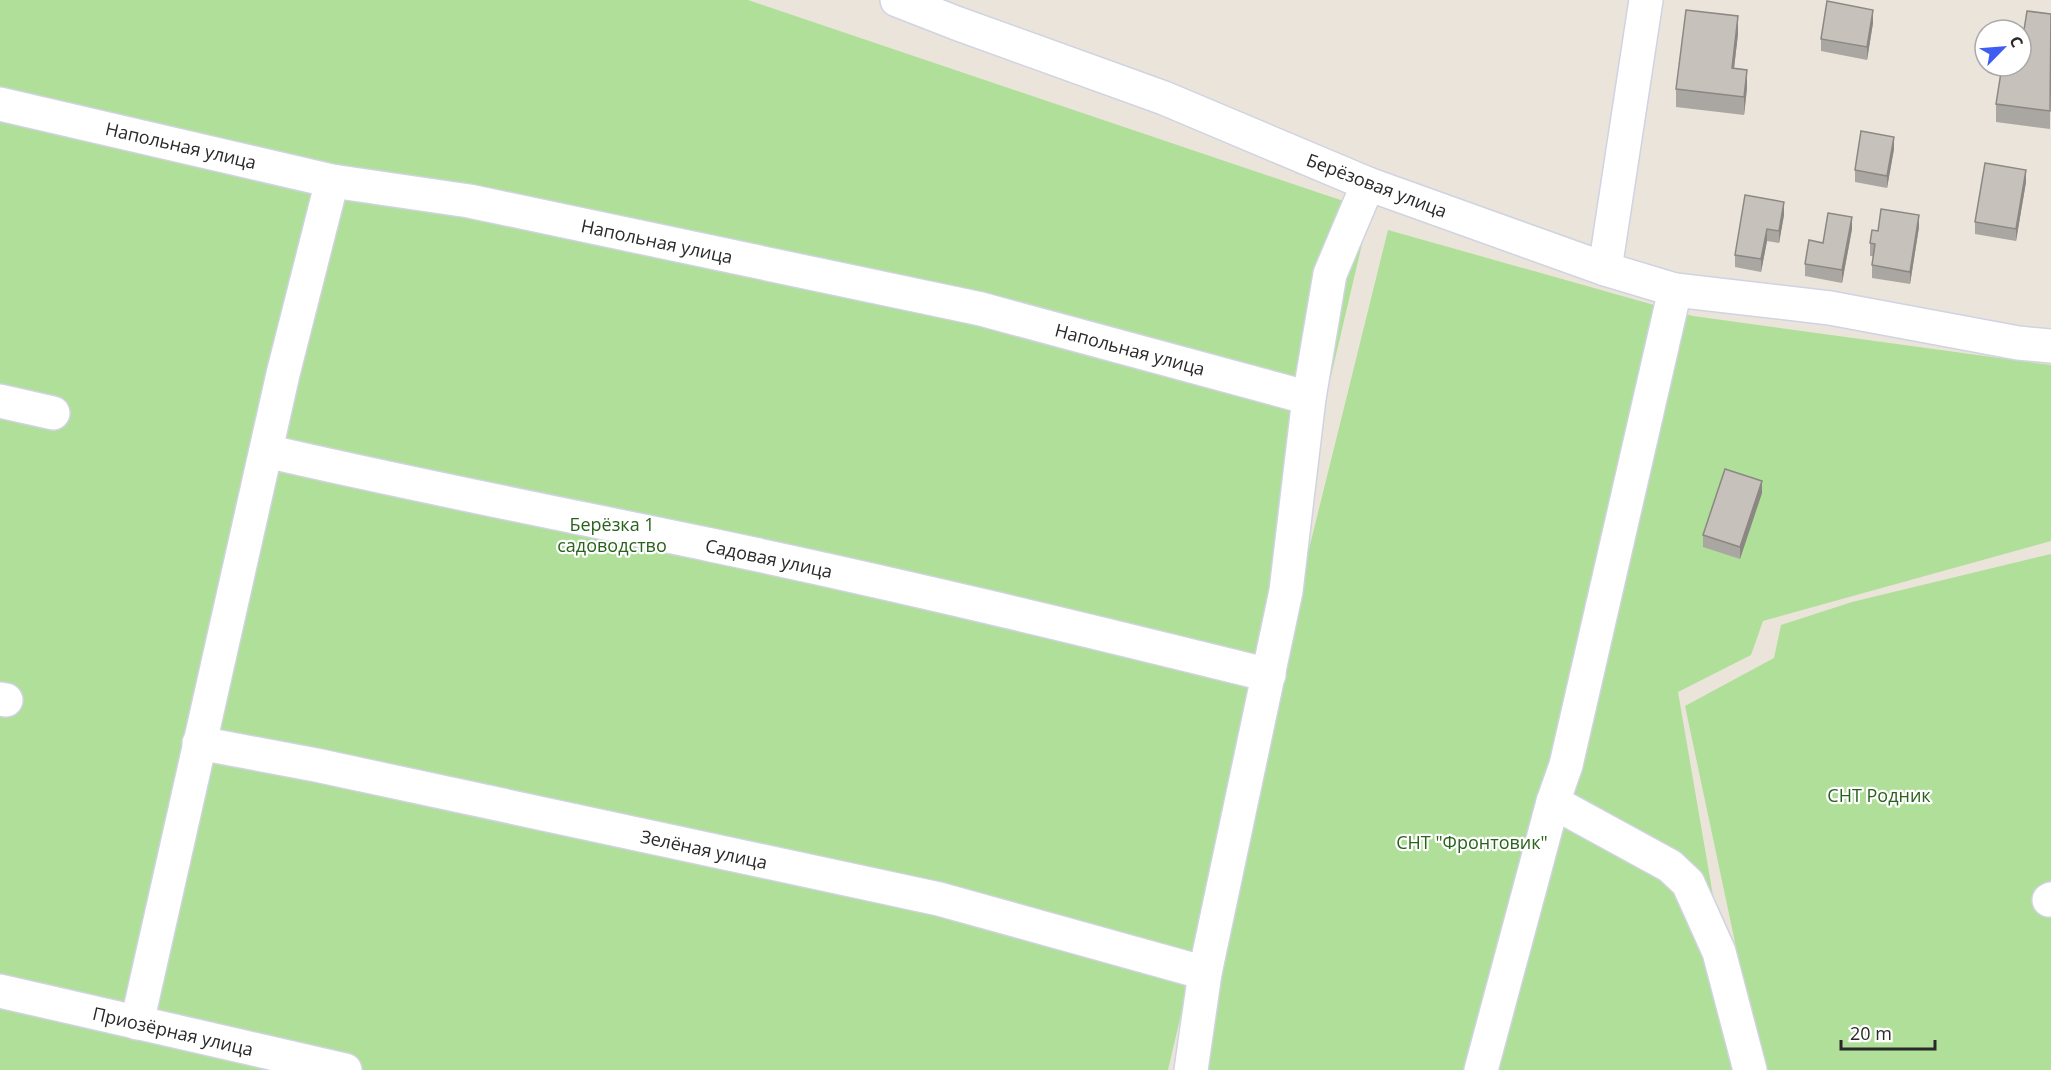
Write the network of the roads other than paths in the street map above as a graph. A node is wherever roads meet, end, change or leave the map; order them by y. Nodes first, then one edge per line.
1 (897, 0) edge
2 (1646, 0) edge
3 (0, 104) edge
4 (332, 181) junction
5 (1368, 184) junction
6 (1605, 270) junction
7 (1676, 290) junction
8 (2051, 346) edge
9 (1309, 399) junction
10 (0, 401) edge
11 (53, 413) dead end
12 (266, 451) junction
13 (1269, 675) junction
14 (199, 742) junction
15 (1553, 802) junction
16 (1205, 973) junction
17 (0, 991) edge
18 (137, 1023) junction
19 (345, 1070) edge
20 (1191, 1070) edge
21 (1480, 1070) edge
22 (1750, 1070) edge

1 - 5 street, Берёзовая улица
2 - 6 street
3 - 4 street, Напольная улица
4 - 9 street, Напольная улица
4 - 12 street
5 - 6 street, Берёзовая улица
5 - 9 street
6 - 7 street, Берёзовая улица
7 - 8 street, Берёзовая улица
7 - 15 street
9 - 13 street
10 - 11 street
12 - 13 street, Садовая улица
12 - 14 street
13 - 16 street
14 - 16 street, Зелёная улица
14 - 18 street
15 - 21 street
15 - 22 street
16 - 20 street
17 - 18 street, Приозёрная улица
18 - 19 street, Приозёрная улица

